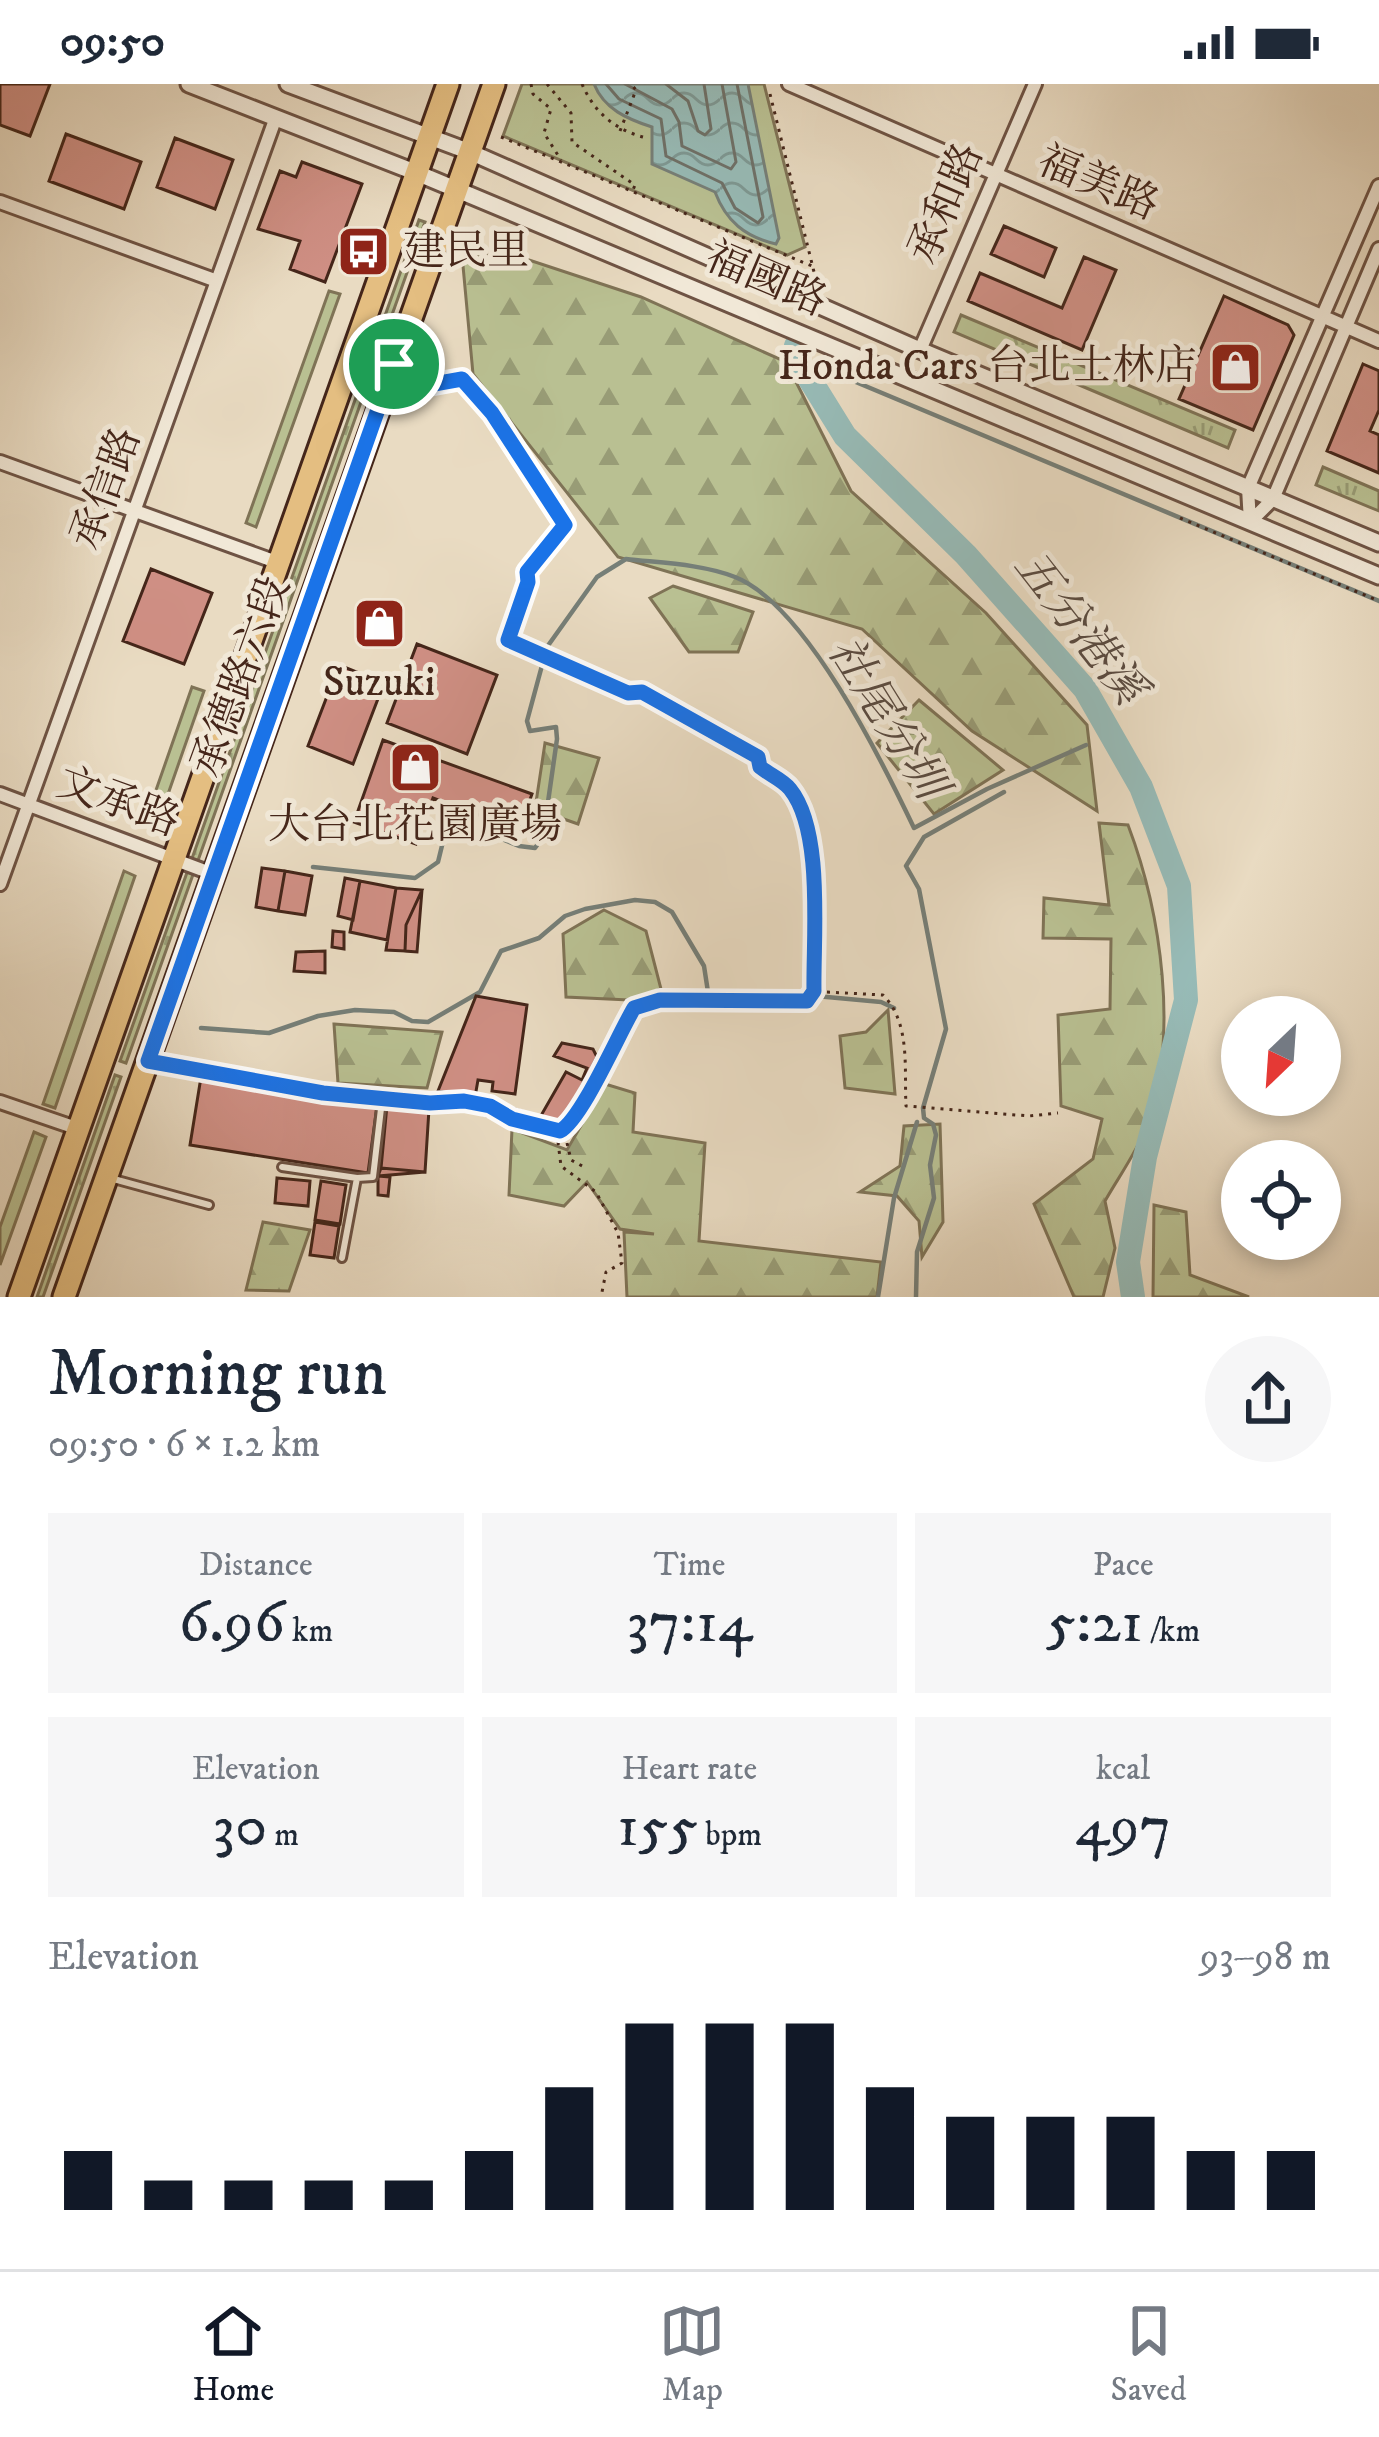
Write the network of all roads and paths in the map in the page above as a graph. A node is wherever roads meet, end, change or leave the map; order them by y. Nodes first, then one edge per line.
1 (189, 84) edge
2 (288, 84) edge
3 (448, 84) edge
4 (494, 84) edge
5 (531, 84) edge
6 (547, 84) edge
7 (582, 84) edge
8 (632, 84) edge
9 (1034, 84) edge
10 (790, 86) edge
11 (770, 94) dead end
12 (276, 117) junction
13 (620, 131) junction
14 (429, 135) junction
15 (501, 137) dead end
16 (643, 137) dead end
17 (470, 152) junction
18 (560, 161) junction
19 (417, 173) junction
20 (995, 176) junction
21 (1379, 186) edge
22 (456, 190) junction
23 (632, 191) junction
24 (0, 202) edge
25 (1379, 249) edge
26 (812, 266) junction
27 (816, 280) dead end
28 (217, 281) junction
29 (1323, 316) junction
30 (1346, 326) junction
31 (1379, 341) edge
32 (920, 350) junction
33 (394, 364) junction
34 (0, 463) edge
35 (1247, 488) junction
36 (1273, 499) junction
37 (134, 512) junction
38 (1180, 518) dead end
39 (1250, 522) junction
40 (1379, 543) edge
41 (279, 563) junction
42 (527, 572) joint
43 (1379, 576) edge
44 (1379, 601) edge
45 (0, 794) edge
46 (28, 805) junction
47 (175, 859) junction
48 (812, 873) joint
49 (214, 874) junction
50 (0, 884) edge
51 (814, 991) junction
52 (148, 1061) junction
53 (382, 1100) junction
54 (0, 1102) edge
55 (1058, 1113) dead end
56 (79, 1129) junction
57 (556, 1131) junction
58 (283, 1167) dead end
59 (584, 1167) dead end
60 (107, 1177) junction
61 (357, 1178) junction
62 (209, 1205) dead end
63 (342, 1258) dead end
64 (19, 1297) edge
65 (64, 1297) edge
66 (601, 1297) edge

1 - 12 street, 福國路
2 - 14 street, 福國路
3 - 14 main road, 承德路六段
4 - 17 main road, 承德路六段
5 - 18 path
6 - 23 path
7 - 13 path
8 - 13 path
9 - 20 street, 承和路
10 - 20 street, 福美路
11 - 26 path
12 - 19 street, 福國路
12 - 28 street, 承信路
13 - 16 path
14 - 17 street, 福國路
14 - 19 main road, 承德路六段
15 - 18 path
17 - 22 main road, 承德路六段
17 - 32 street, 福國路
18 - 23 path
19 - 22 street, 福國路
19 - 41 main road, 承德路六段
20 - 29 street, 福美路
20 - 32 street, 承和路
21 - 29 street
22 - 33 main road, 承德路六段
22 - 39 street, 福國路
23 - 26 path
24 - 28 street
25 - 30 street
26 - 27 path
28 - 37 street, 承信路
29 - 30 street, 福美路
29 - 35 street
30 - 31 street, 福美路
30 - 36 street
32 - 35 street, 福國路
33 - 42 lane
33 - 49 main road, 承德路六段
34 - 37 street
35 - 36 street, 福國路
35 - 39 street
36 - 39 street
36 - 40 street, 福國路
37 - 41 street
37 - 46 street, 承信路
38 - 44 path
39 - 43 street, 福國路
41 - 47 main road, 承德路六段
42 - 48 path
45 - 46 street, 文承路
46 - 47 street, 文承路
46 - 50 street, 承信路
47 - 49 street, 文承路
47 - 56 main road, 承德路六段
48 - 51 street
49 - 52 main road, 承德路六段
51 - 55 path
51 - 57 street
52 - 53 street
52 - 60 main road, 承德路六段
53 - 57 street
53 - 61 lane
54 - 56 street
56 - 64 main road, 承德路六段
57 - 59 path
57 - 66 path
58 - 61 lane
60 - 62 lane
60 - 65 main road, 承德路六段
61 - 63 lane

